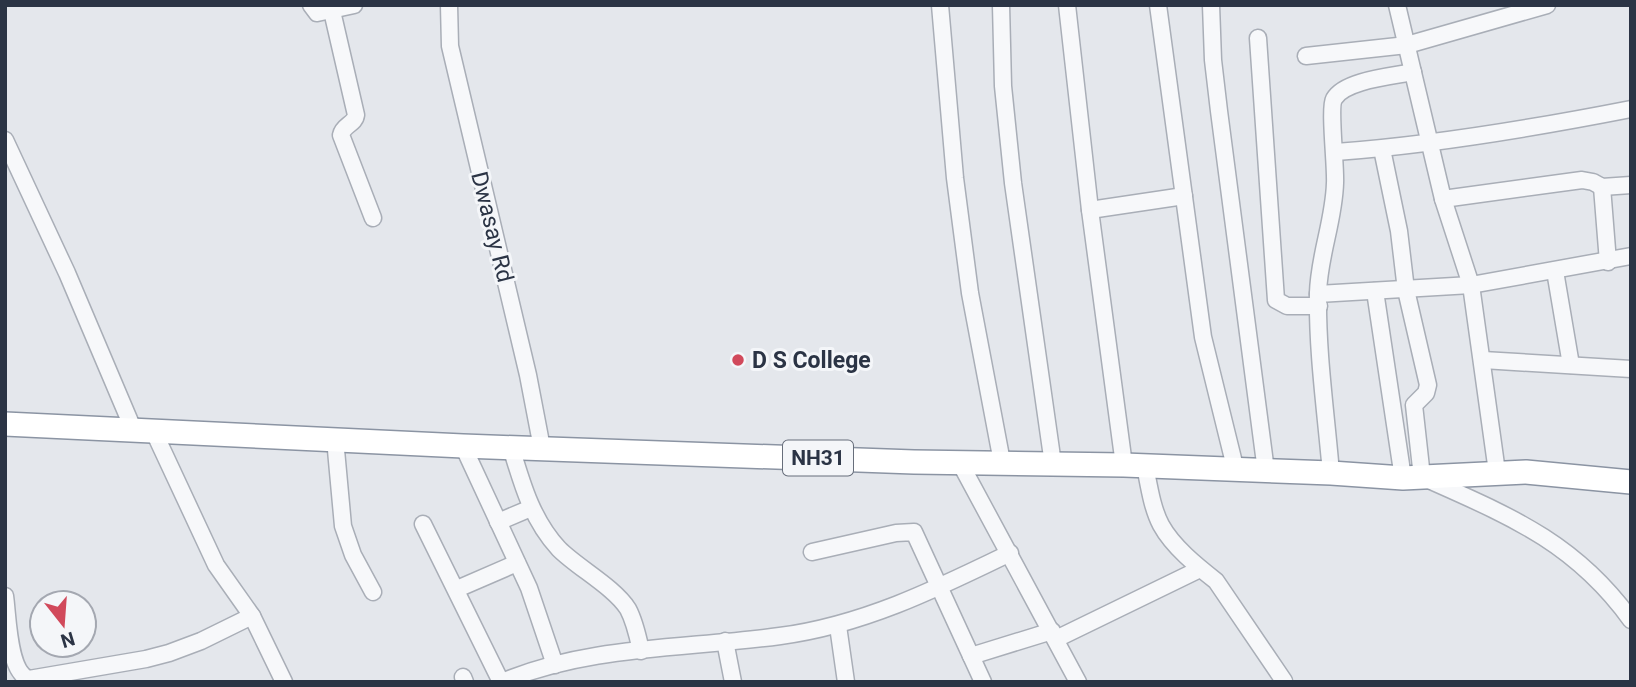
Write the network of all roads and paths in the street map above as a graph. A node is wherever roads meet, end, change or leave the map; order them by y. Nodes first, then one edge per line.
1 (311, 5) edge
2 (354, 5) edge
3 (449, 5) edge
4 (940, 5) edge
5 (1001, 5) edge
6 (1067, 5) edge
7 (1158, 5) edge
8 (1211, 5) edge
9 (1397, 5) edge
10 (1547, 5) edge
11 (332, 11) junction
12 (1258, 38) dead end
13 (1407, 45) junction
14 (1306, 55) dead end
15 (1413, 72) junction
16 (1631, 109) edge
17 (5, 140) edge
18 (1429, 141) junction
19 (1381, 149) junction
20 (1335, 152) junction
21 (1631, 185) edge
22 (1602, 187) junction
23 (1184, 196) junction
24 (1443, 199) junction
25 (1090, 210) junction
26 (373, 218) dead end
27 (1631, 256) edge
28 (1608, 262) junction
29 (1555, 271) junction
30 (1471, 285) junction
31 (1406, 290) junction
32 (1375, 292) junction
33 (1318, 300) junction
34 (1483, 360) junction
35 (1571, 365) junction
36 (1631, 369) edge
37 (5, 424) edge
38 (144, 431) junction
39 (335, 439) junction
40 (463, 446) junction
41 (511, 447) junction
42 (542, 448) junction
43 (959, 461) junction
44 (1002, 462) junction
45 (1053, 464) junction
46 (1135, 466) junction
47 (1237, 471) junction
48 (1266, 471) junction
49 (1497, 472) junction
50 (1331, 473) junction
51 (1412, 478) junction
52 (1631, 482) edge
53 (531, 508) junction
54 (498, 522) junction
55 (423, 524) dead end
56 (812, 552) dead end
57 (1010, 553) junction
58 (517, 563) junction
59 (1200, 569) junction
60 (940, 586) junction
61 (457, 589) junction
62 (373, 592) dead end
63 (5, 596) edge
64 (252, 616) junction
65 (1631, 620) edge
66 (838, 626) junction
67 (1054, 635) junction
68 (724, 641) junction
69 (641, 651) junction
70 (971, 656) junction
71 (555, 665) junction
72 (11, 671) edge
73 (1284, 681) edge
74 (284, 682) edge
75 (501, 682) edge
76 (733, 682) edge
77 (846, 682) edge
78 (983, 682) edge
79 (1078, 682) edge

1 - 11 street
2 - 11 street
3 - 42 street, Dwasay Rd
4 - 44 street
5 - 45 street
6 - 25 street
7 - 23 street
8 - 48 street
9 - 13 street
10 - 13 street
11 - 26 street
12 - 33 street
13 - 14 street
13 - 15 street
15 - 18 street
15 - 20 street
16 - 18 street
17 - 38 street
18 - 19 street
18 - 24 street
19 - 20 street
19 - 31 street
20 - 33 street
21 - 22 street
22 - 24 street
22 - 28 street
23 - 25 street
23 - 47 street
24 - 30 street
25 - 46 street
27 - 28 street
28 - 29 street
29 - 30 street
29 - 35 street
30 - 31 street
30 - 34 street
31 - 32 street
31 - 51 street
32 - 33 street
32 - 51 street
33 - 50 street
34 - 35 street
34 - 49 street
35 - 36 street
37 - 38 highway, NH31
38 - 39 highway, NH31
38 - 64 street
39 - 40 highway, NH31
39 - 62 street
40 - 41 highway, NH31
40 - 54 street
41 - 42 highway, NH31
41 - 53 street
42 - 43 highway, NH31
43 - 44 highway, NH31
43 - 57 street
44 - 45 highway, NH31
45 - 46 highway, NH31
46 - 47 highway, NH31
46 - 59 street
47 - 48 highway, NH31
48 - 50 highway, NH31
49 - 51 highway, NH31
49 - 52 highway, NH31
50 - 51 highway, NH31
51 - 65 street
53 - 54 street
53 - 69 street
54 - 58 street
55 - 61 street
56 - 60 street
57 - 60 street
57 - 67 street
58 - 61 street
58 - 71 street
59 - 67 street
59 - 73 street
60 - 66 street
60 - 70 street
61 - 75 street
63 - 72 street
64 - 72 street
64 - 74 street
66 - 68 street
66 - 77 street
67 - 70 street
67 - 79 street
68 - 69 street
68 - 76 street
69 - 71 street
70 - 78 street
71 - 75 street

